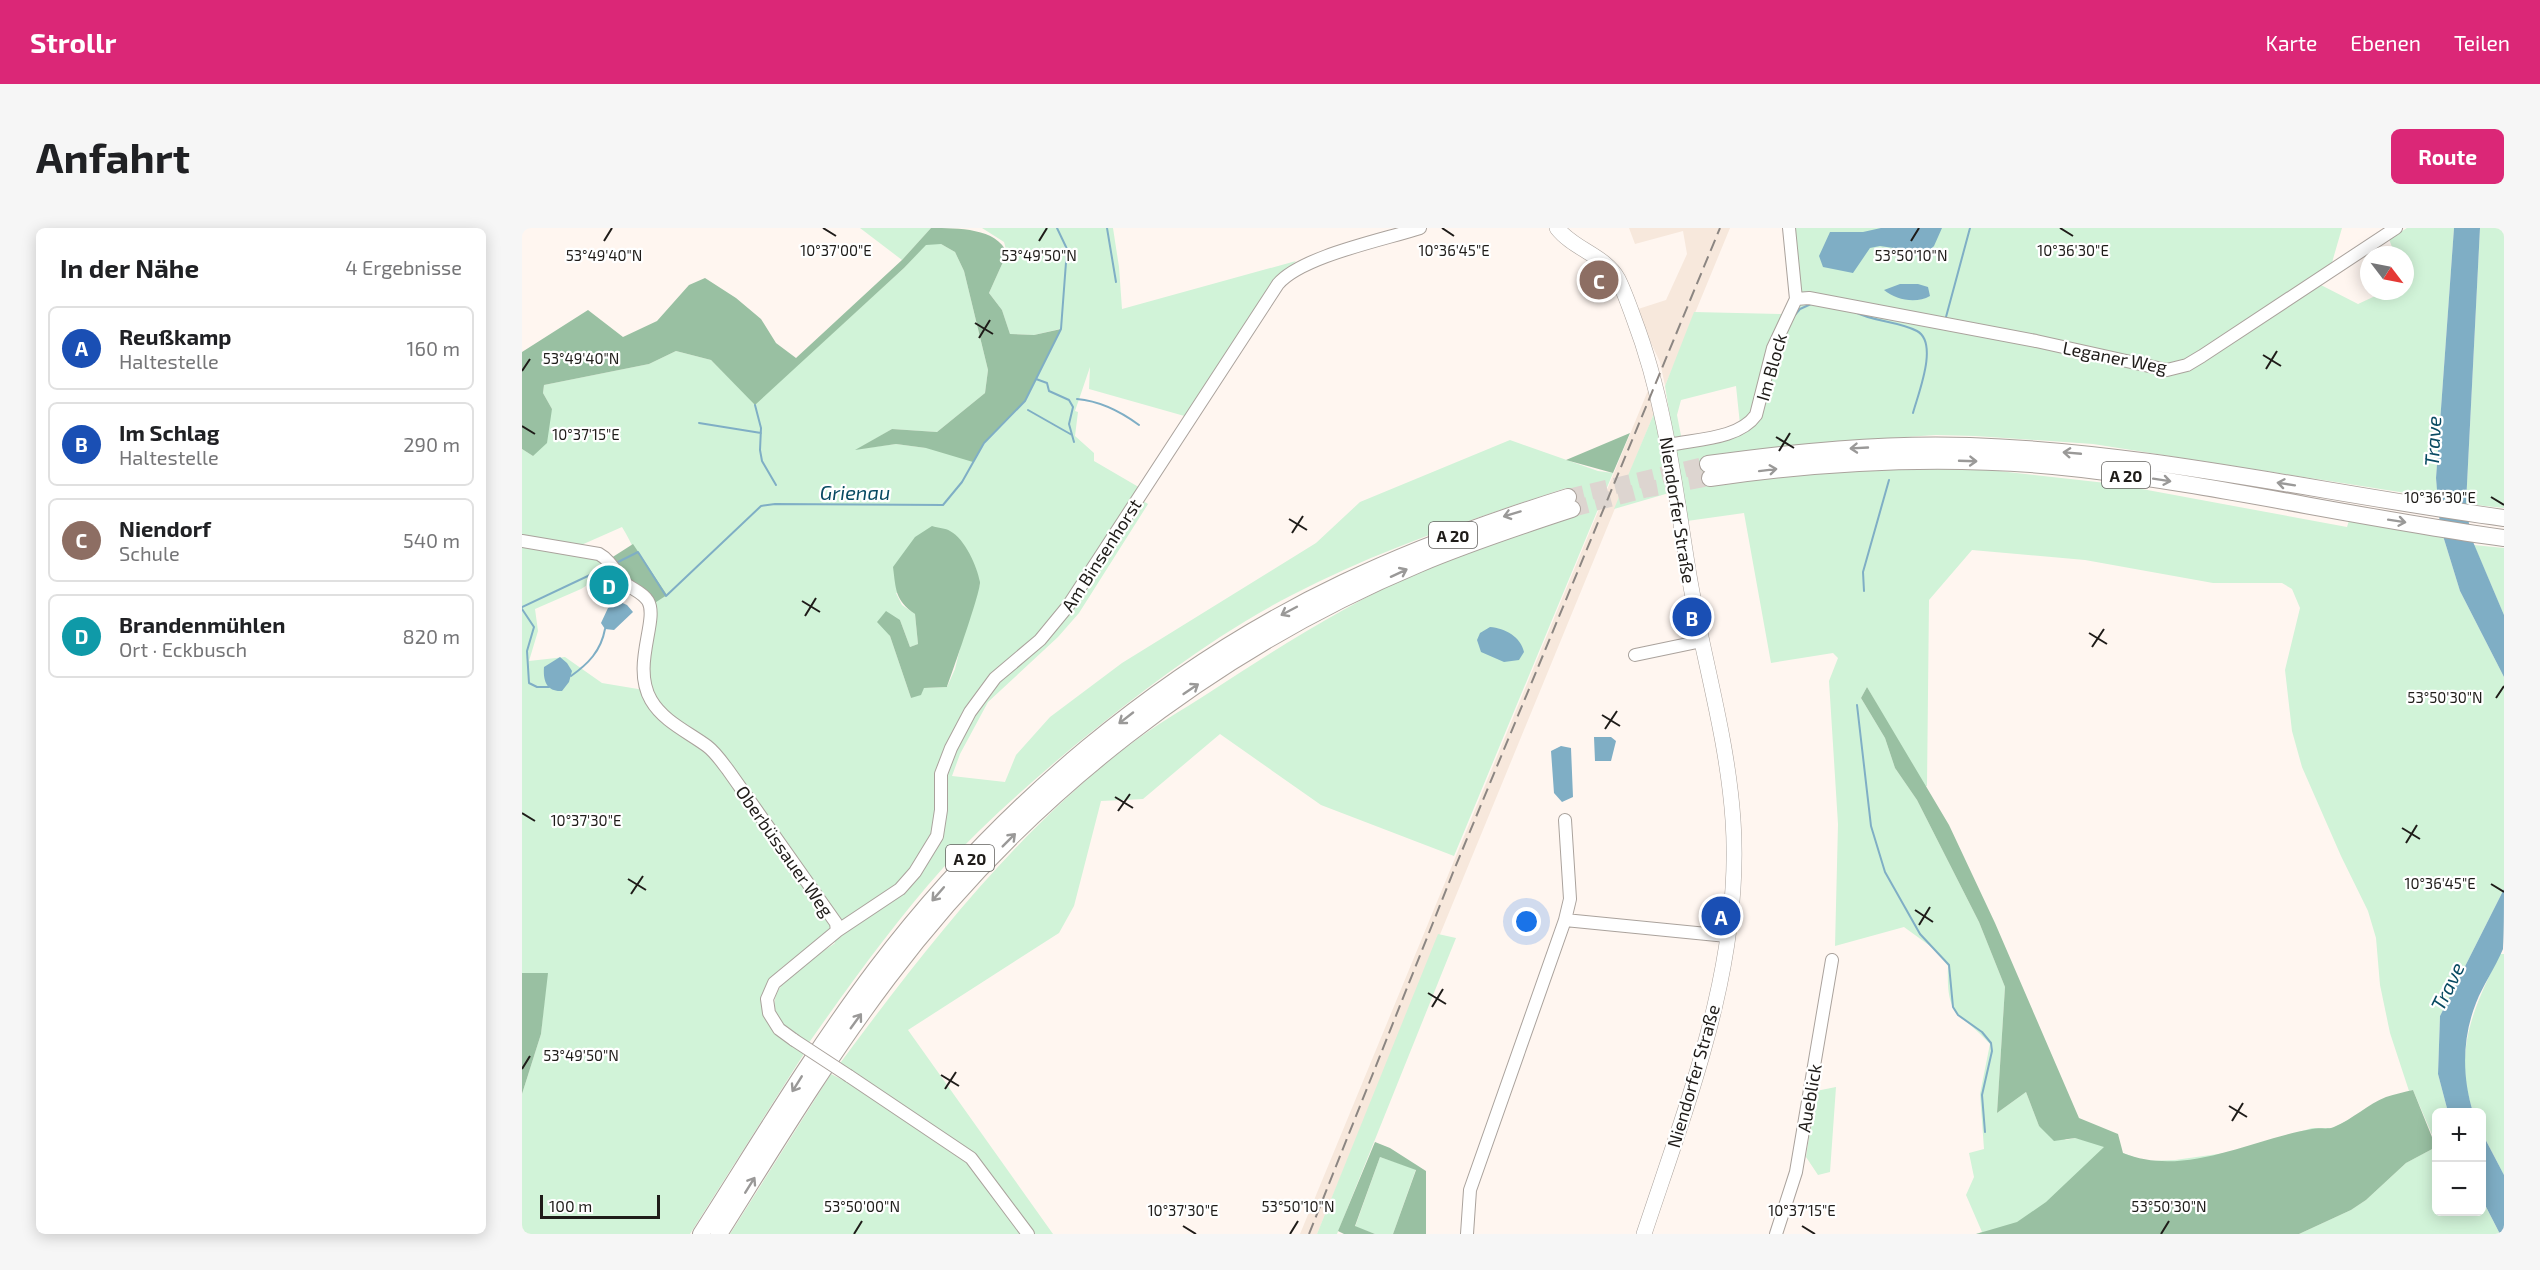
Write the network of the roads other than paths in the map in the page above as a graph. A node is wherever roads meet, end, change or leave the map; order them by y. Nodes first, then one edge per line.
1 (1420, 228) edge
2 (1557, 228) edge
3 (1789, 228) edge
4 (2396, 228) edge
5 (1796, 298) junction
6 (1669, 445) junction
7 (2504, 518) edge
8 (2504, 538) edge
9 (522, 541) edge
10 (1702, 640) junction
11 (1635, 655) dead end
12 (1565, 820) dead end
13 (1565, 920) junction
14 (837, 931) junction
15 (1727, 936) junction
16 (1832, 960) dead end
17 (701, 1234) edge
18 (719, 1234) edge
19 (1028, 1234) edge
20 (1467, 1234) edge
21 (1644, 1234) edge
22 (1776, 1234) edge

1 - 14 street, Am Binsenhorst
2 - 6 main road, Niendorfer Straße
3 - 5 street
4 - 5 street, Leganer Weg
5 - 6 street, Im Block
6 - 10 main road, Niendorfer Straße
7 -> 8 highway, A 20
9 - 14 street, Oberbüssauer Weg
10 - 11 street
10 - 15 main road, Niendorfer Straße
12 - 13 street
13 - 15 street
13 - 20 street
14 - 19 street, Oberbüssauer Weg, bridge
15 - 21 main road, Niendorfer Straße
16 - 22 street, Aueblick
18 -> 17 highway, A 20

